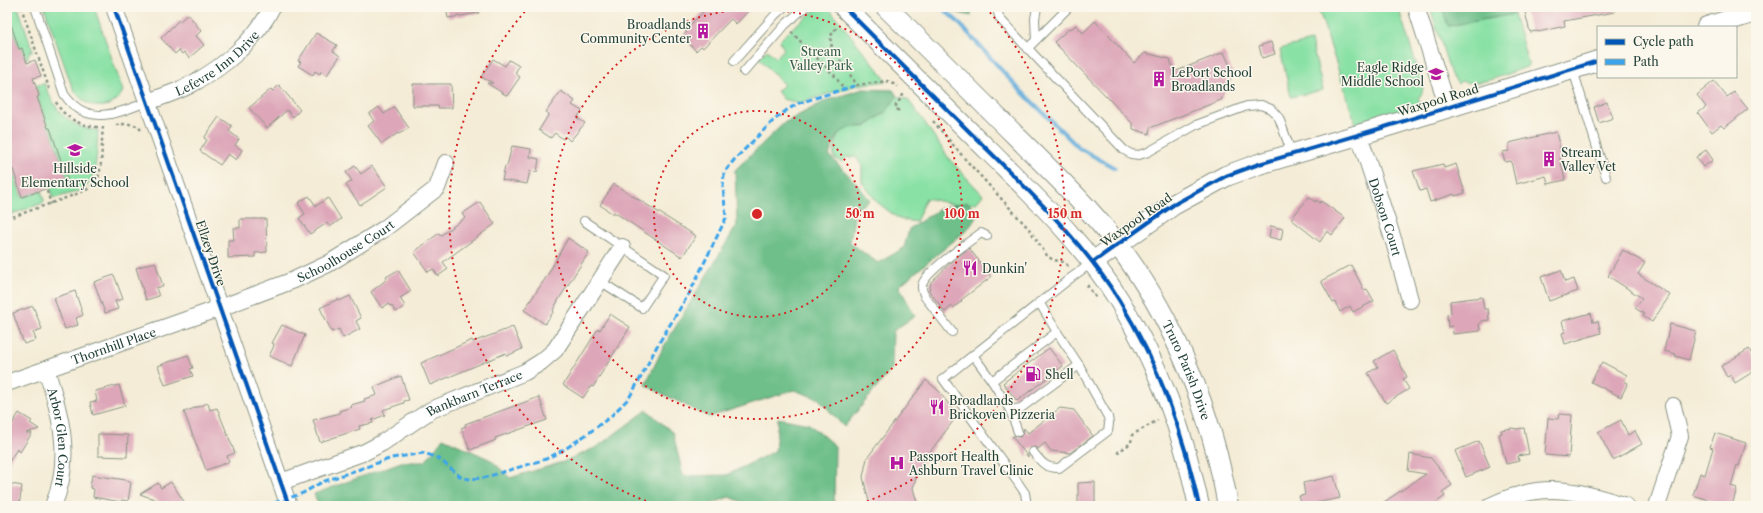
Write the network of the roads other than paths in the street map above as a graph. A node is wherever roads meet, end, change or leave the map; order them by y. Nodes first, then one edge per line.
1 (35, 7) edge
2 (114, 7) edge
3 (272, 7) edge
4 (784, 7) edge
5 (805, 7) edge
6 (844, 7) edge
7 (886, 7) edge
8 (999, 7) edge
9 (1037, 7) edge
10 (1068, 7) edge
11 (1416, 7) edge
12 (1755, 11) edge
13 (1710, 26) edge
14 (759, 32) junction
15 (1036, 39) junction
16 (770, 43) junction
17 (1027, 49) junction
18 (734, 61) dead end
19 (1597, 61) edge
20 (1572, 69) junction
21 (744, 72) dead end
22 (147, 102) junction
23 (1448, 108) junction
24 (1359, 135) junction
25 (1292, 154) junction
26 (446, 163) dead end
27 (1606, 176) dead end
28 (584, 222) dead end
29 (987, 236) dead end
30 (1118, 245) junction
31 (622, 247) junction
32 (1093, 262) junction
33 (600, 281) junction
34 (1410, 300) dead end
35 (1039, 302) junction
36 (220, 308) junction
37 (952, 332) dead end
38 (1057, 332) junction
39 (973, 355) junction
40 (1079, 365) junction
41 (46, 369) junction
42 (992, 381) junction
43 (7, 383) edge
44 (1673, 406) dead end
45 (1010, 410) junction
46 (1018, 432) dead end
47 (1033, 452) dead end
48 (281, 482) junction
49 (53, 506) edge
50 (289, 506) edge
51 (1027, 506) edge
52 (1199, 506) edge
53 (1228, 506) edge
54 (1490, 506) edge
55 (1626, 506) edge
56 (1658, 506) edge

1 - 22 lane
2 - 22 street, Ellzey Drive
3 - 22 street, Lefevre Inn Drive
4 - 14 lane
5 - 16 lane
6 - 32 street, Waxpool Road
7 - 30 street, Waxpool Road
8 - 17 lane
9 - 15 lane
10 - 15 lane
11 - 23 street
12 - 13 street
14 - 16 lane
14 - 18 lane
15 - 17 lane
16 - 21 lane
17 - 25 lane
19 - 20 street, Waxpool Road
20 - 23 street, Waxpool Road
20 - 27 lane
22 - 36 street, Ellzey Drive
23 - 24 street, Waxpool Road
24 - 25 street, Waxpool Road
24 - 34 street, Dobson Court
25 - 30 street, Waxpool Road
26 - 36 street, Schoolhouse Court
28 - 31 lane
29 - 37 lane
30 - 32 street, Waxpool Road
30 - 53 street, Truro Parish Drive
31 - 33 street, Bankbarn Terrace
31 - 33 lane
32 - 35 lane
32 - 52 street
33 - 48 street, Bankbarn Terrace
35 - 38 lane
35 - 39 lane
36 - 41 street, Thornhill Place
36 - 48 street, Ellzey Drive
38 - 40 lane
38 - 42 lane
39 - 42 lane
39 - 51 lane
40 - 45 lane
40 - 47 lane
41 - 43 street, Thornhill Place
41 - 49 street, Arbor Glen Court
42 - 45 lane
44 - 56 street
45 - 46 lane
48 - 50 street, Ellzey Drive
54 - 55 street

